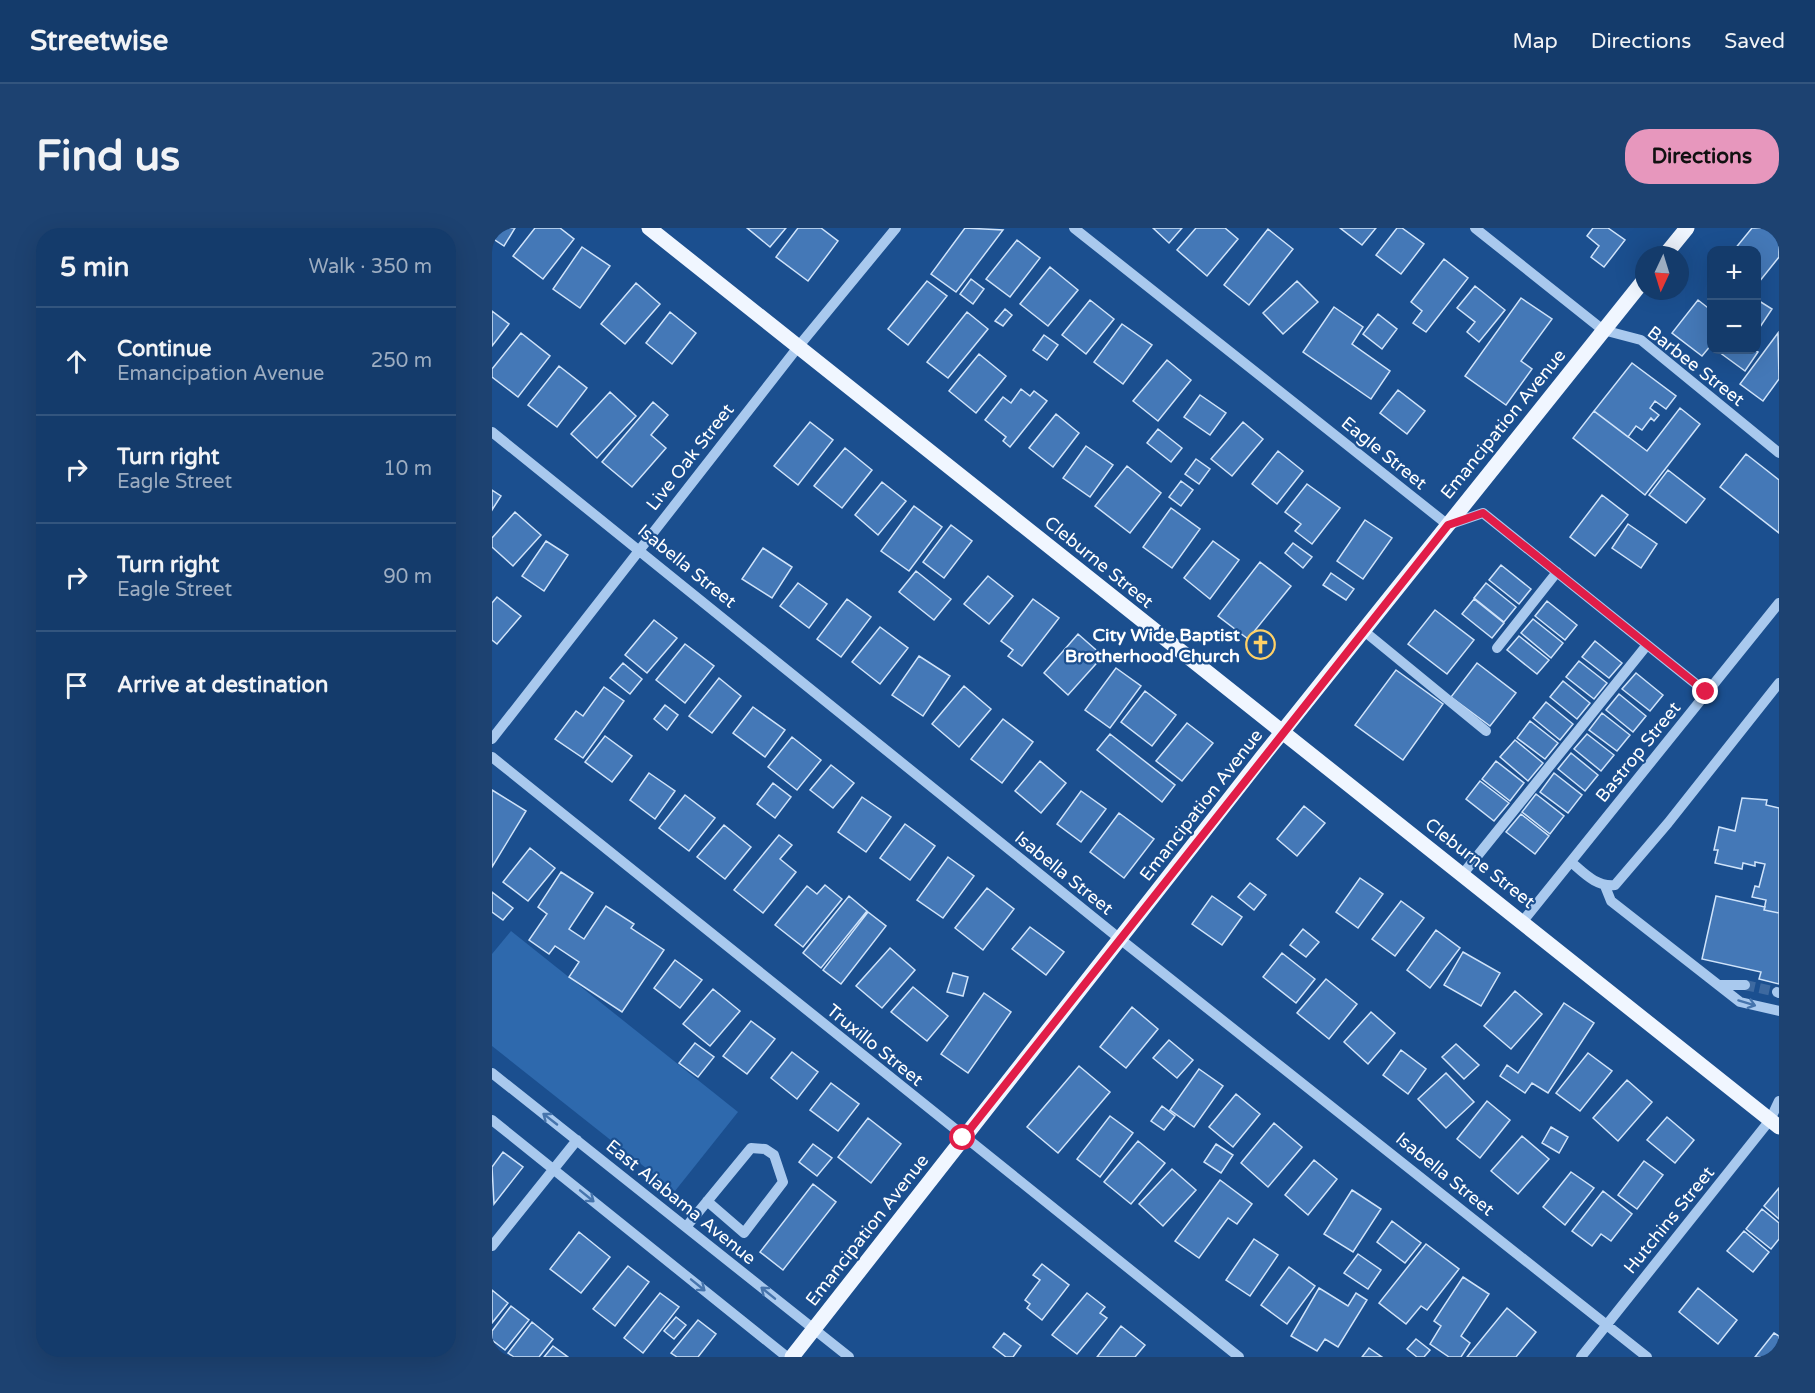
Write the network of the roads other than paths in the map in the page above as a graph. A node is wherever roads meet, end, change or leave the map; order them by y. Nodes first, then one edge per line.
1 (649, 228) edge
2 (896, 228) edge
3 (1074, 228) edge
4 (1475, 228) edge
5 (1687, 228) edge
6 (1672, 246) edge
7 (1635, 291) edge
8 (1603, 330) junction
9 (798, 347) junction
10 (492, 432) edge
11 (1779, 453) edge
12 (1448, 525) junction
13 (639, 549) junction
14 (1557, 572) junction
15 (1779, 603) edge
16 (1364, 631) junction
17 (1647, 645) junction
18 (1497, 648) dead end
19 (1779, 683) edge
20 (1706, 692) junction
21 (1486, 731) dead end
22 (1282, 734) junction
23 (492, 738) edge
24 (492, 757) edge
25 (1571, 862) junction
26 (1462, 875) junction
27 (1605, 886) junction
28 (1523, 921) junction
29 (1120, 939) junction
30 (1719, 985) junction
31 (1745, 985) tunnel mouth
32 (1779, 1011) edge
33 (492, 1073) edge
34 (1779, 1101) edge
35 (492, 1120) edge
36 (1775, 1124) edge
37 (963, 1138) junction
38 (577, 1140) junction
39 (554, 1169) junction
40 (707, 1202) junction
41 (686, 1227) junction
42 (492, 1246) edge
43 (1606, 1325) junction
44 (814, 1329) junction
45 (787, 1357) edge
46 (792, 1357) edge
47 (849, 1357) edge
48 (1239, 1357) edge
49 (1581, 1357) edge
50 (1647, 1357) edge

1 - 9 main road, Cleburne Street
2 - 9 street, Live Oak Street
3 - 12 street, Eagle Street
4 - 8 street, Barbee Street
5 - 6 main road
7 - 8 main road, Emancipation Avenue
8 - 11 street, Barbee Street
8 - 12 main road, Emancipation Avenue
9 - 13 street, Live Oak Street
9 - 22 main road, Cleburne Street
10 - 13 street, Isabella Street
12 - 14 street
12 - 16 main road, Emancipation Avenue
13 - 23 street, Live Oak Street
13 - 29 street, Isabella Street
14 - 17 street
14 - 18 street
15 - 20 street, Bastrop Street
16 - 21 street
16 - 22 main road, Emancipation Avenue
17 - 20 street
17 - 26 street
19 - 27 street
20 - 25 street, Bastrop Street
22 - 26 main road, Cleburne Street
22 - 29 main road, Emancipation Avenue
24 - 37 street, Truxillo Street
25 - 27 street
25 - 28 street, Bastrop Street
26 - 28 main road, Cleburne Street
27 - 30 street
28 - 36 main road, Cleburne Street
29 - 37 main road, Emancipation Avenue
29 - 43 street, Isabella Street
30 - 31 street
30 -> 32 street
38 -> 33 street, East Alabama Avenue
34 - 36 street, Hutchins Street
35 - 39 street
36 - 43 street, Hutchins Street
37 - 44 main road, Emancipation Avenue
37 - 48 street, Truxillo Street
38 - 39 street
38 - 41 street, East Alabama Avenue
39 - 42 street
39 -> 45 street
40 - 40 street
40 - 41 street
44 -> 41 street, East Alabama Avenue
43 - 49 street, Hutchins Street
43 - 50 street, Isabella Street
44 - 46 main road, Emancipation Avenue
44 - 47 street, East Alabama Avenue

